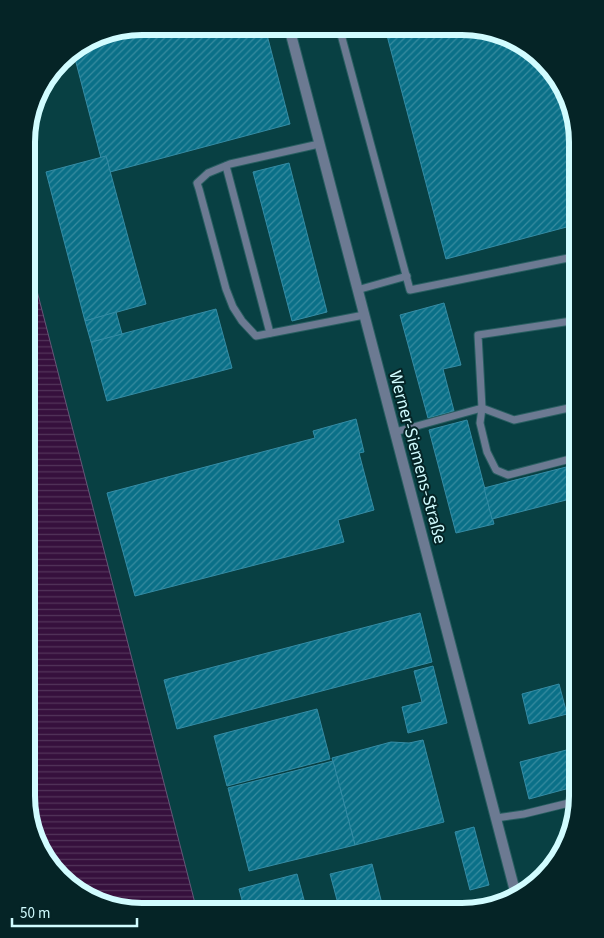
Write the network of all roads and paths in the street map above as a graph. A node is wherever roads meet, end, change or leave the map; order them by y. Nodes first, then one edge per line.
1 (291, 35) edge
2 (341, 35) edge
3 (319, 144) junction
4 (226, 166) junction
5 (569, 258) edge
6 (407, 276) junction
7 (357, 290) junction
8 (364, 315) junction
9 (569, 321) edge
10 (270, 333) junction
11 (482, 408) junction
12 (569, 408) edge
13 (394, 432) junction
14 (569, 460) edge
15 (569, 803) edge
16 (496, 818) junction
17 (515, 890) edge

1 - 3 street, Werner-Siemens-Straße
2 - 6 lane
3 - 4 lane
3 - 7 street, Werner-Siemens-Straße
4 - 10 lane
4 - 10 lane
5 - 6 lane
6 - 7 lane
7 - 8 street, Werner-Siemens-Straße
8 - 10 lane
8 - 13 street, Werner-Siemens-Straße
9 - 11 lane
11 - 12 lane
11 - 13 lane
11 - 14 lane
13 - 16 street, Werner-Siemens-Straße
15 - 16 lane
16 - 17 street, Werner-Siemens-Straße

